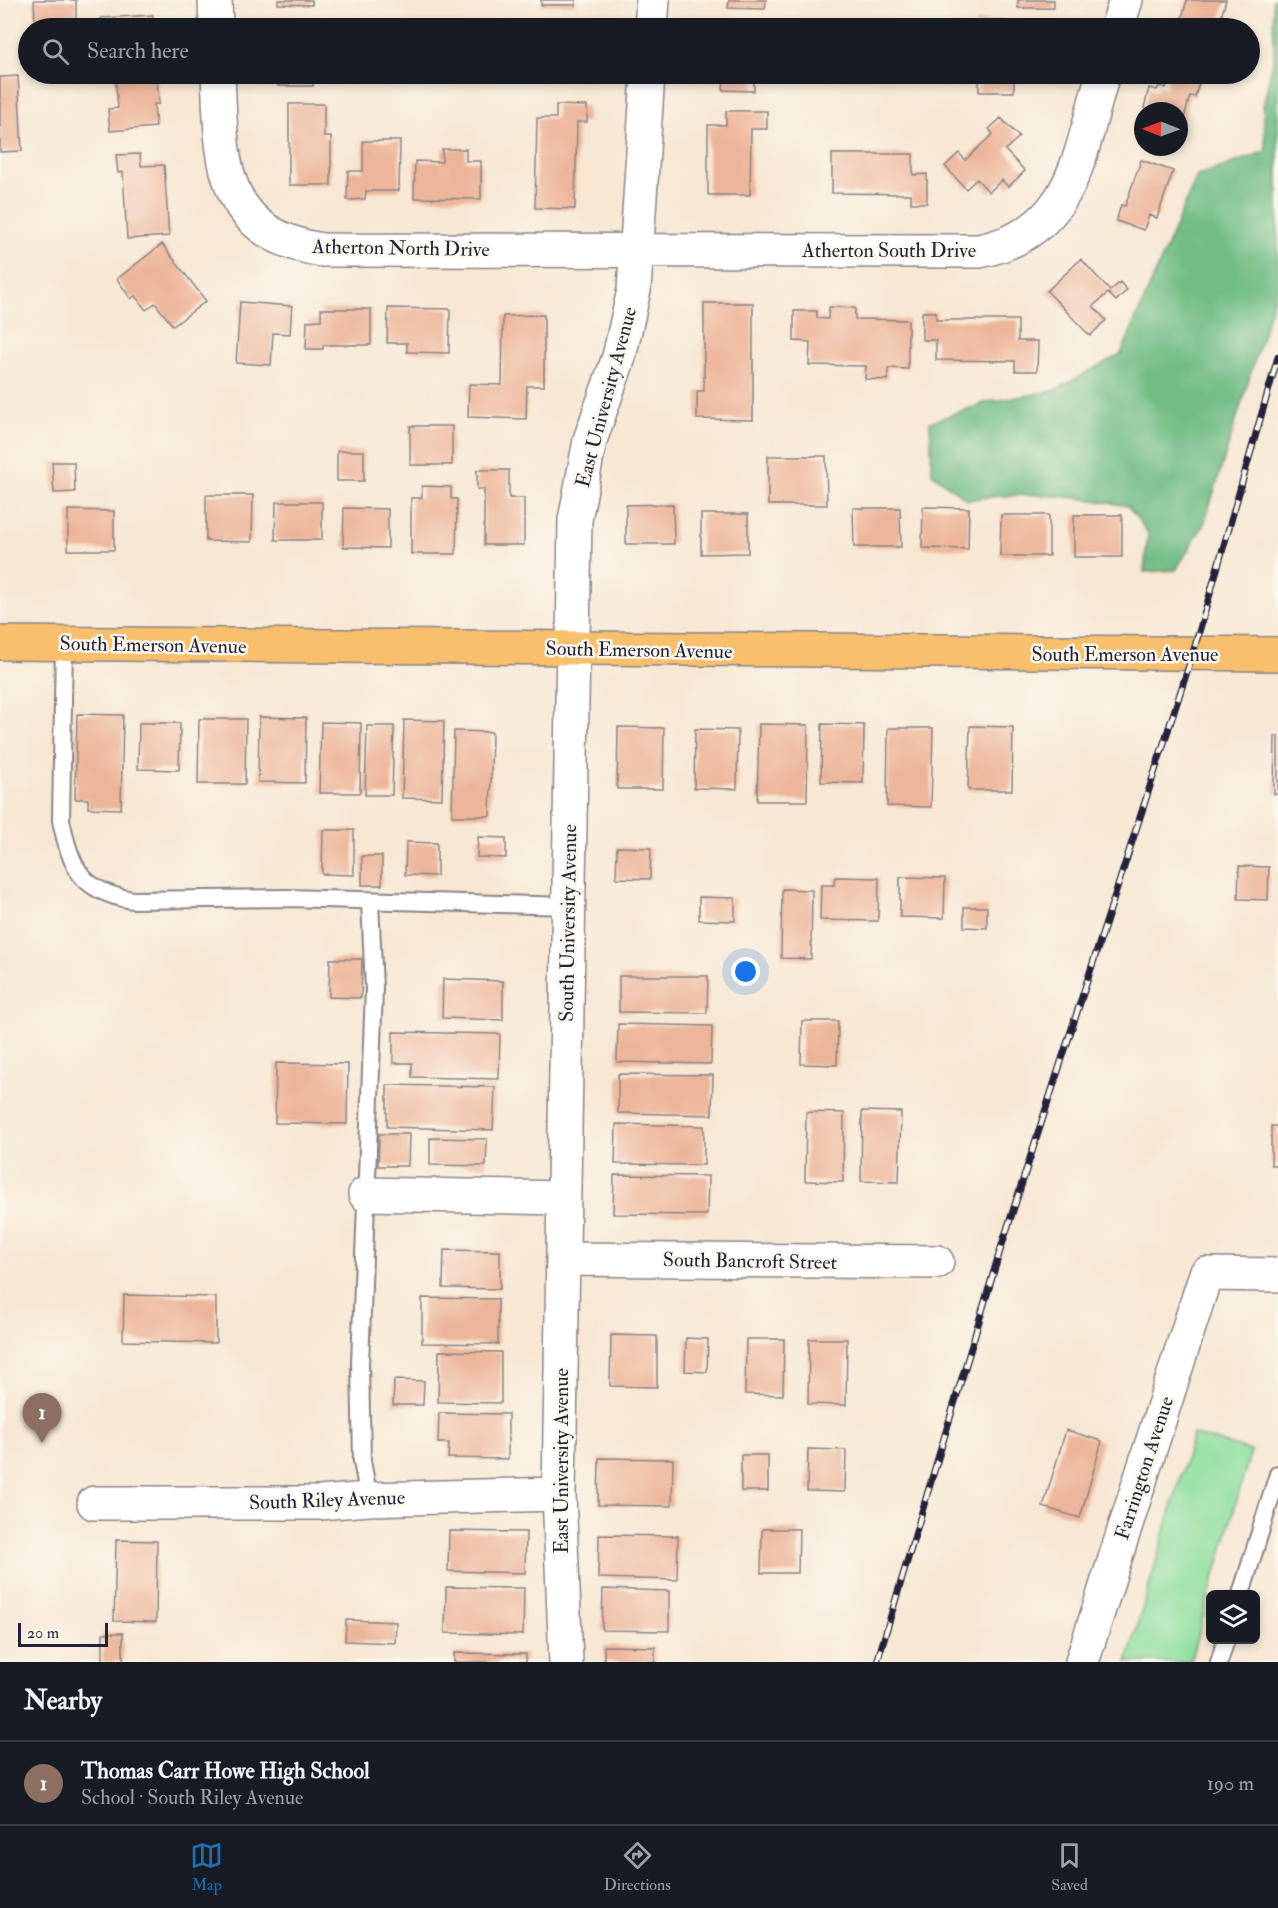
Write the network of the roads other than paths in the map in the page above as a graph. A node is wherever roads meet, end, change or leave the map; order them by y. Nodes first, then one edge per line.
1 (215, 0) edge
2 (653, 0) edge
3 (1126, 0) edge
4 (216, 18) edge
5 (652, 18) edge
6 (1120, 18) edge
7 (218, 84) edge
8 (647, 84) edge
9 (1100, 84) edge
10 (638, 251) junction
11 (0, 643) edge
12 (64, 644) junction
13 (572, 649) junction
14 (1278, 654) edge
15 (370, 901) junction
16 (568, 906) junction
17 (365, 1194) junction
18 (563, 1198) junction
19 (563, 1259) junction
20 (937, 1263) dead end
21 (1278, 1275) edge
22 (1278, 1473) edge
23 (559, 1494) junction
24 (369, 1499) junction
25 (94, 1503) dead end
26 (1241, 1590) edge
27 (1225, 1644) edge
28 (566, 1662) edge
29 (1082, 1662) edge
30 (1219, 1662) edge

1 - 4 street
2 - 5 street
3 - 6 street
7 - 10 street, Atherton North Drive
8 - 10 street, East University Avenue
9 - 10 street, Atherton South Drive
10 - 13 street, East University Avenue
11 - 12 main road, South Emerson Avenue
12 - 13 main road, South Emerson Avenue
12 - 15 lane
13 - 14 main road, South Emerson Avenue
13 - 16 street, South University Avenue
15 - 16 lane
15 - 17 lane
16 - 18 street, South University Avenue
17 - 18 street
17 - 24 lane
18 - 19 street, South University Avenue
19 - 20 street, South Bancroft Street
19 - 23 street, East University Avenue
21 - 29 street, Farrington Avenue
22 - 26 lane
23 - 24 street, South Riley Avenue
23 - 28 street, East University Avenue
24 - 25 street, South Riley Avenue
27 - 30 lane

